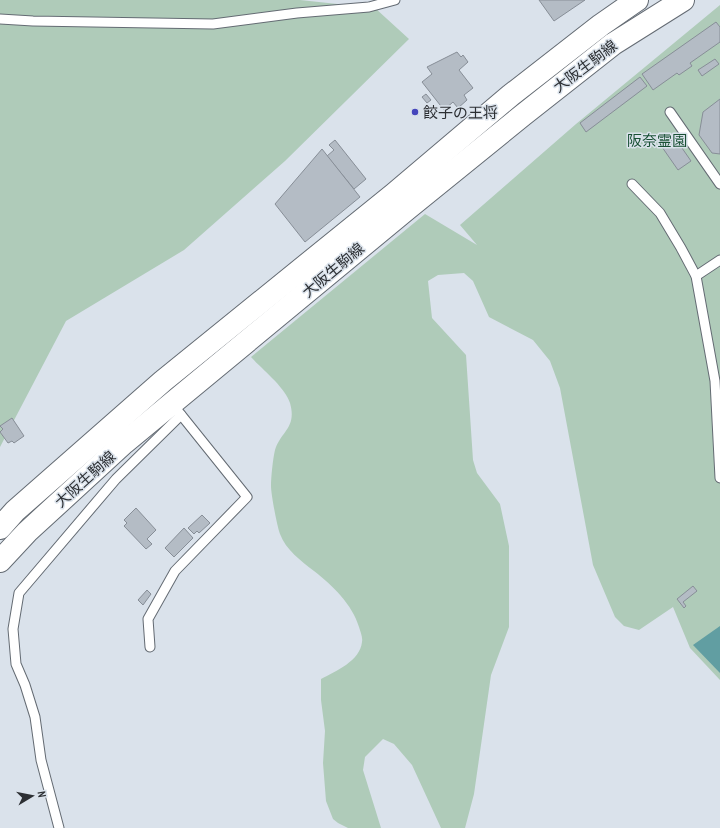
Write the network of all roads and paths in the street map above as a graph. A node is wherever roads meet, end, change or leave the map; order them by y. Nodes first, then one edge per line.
1 (395, 0) edge
2 (637, 0) edge
3 (683, 0) edge
4 (0, 19) edge
5 (670, 112) dead end
6 (632, 184) dead end
7 (720, 184) edge
8 (720, 260) edge
9 (696, 276) junction
10 (718, 380) edge
11 (176, 409) junction
12 (720, 478) edge
13 (0, 528) edge
14 (0, 561) edge
15 (150, 647) dead end
16 (59, 828) edge

1 - 4 lane
2 - 13 main road, 大阪生駒線
3 - 11 main road, 大阪生駒線
5 - 7 lane
6 - 9 lane
8 - 9 lane
9 - 10 lane
10 - 12 lane
11 - 14 main road, 大阪生駒線
11 - 15 lane
11 - 16 lane

